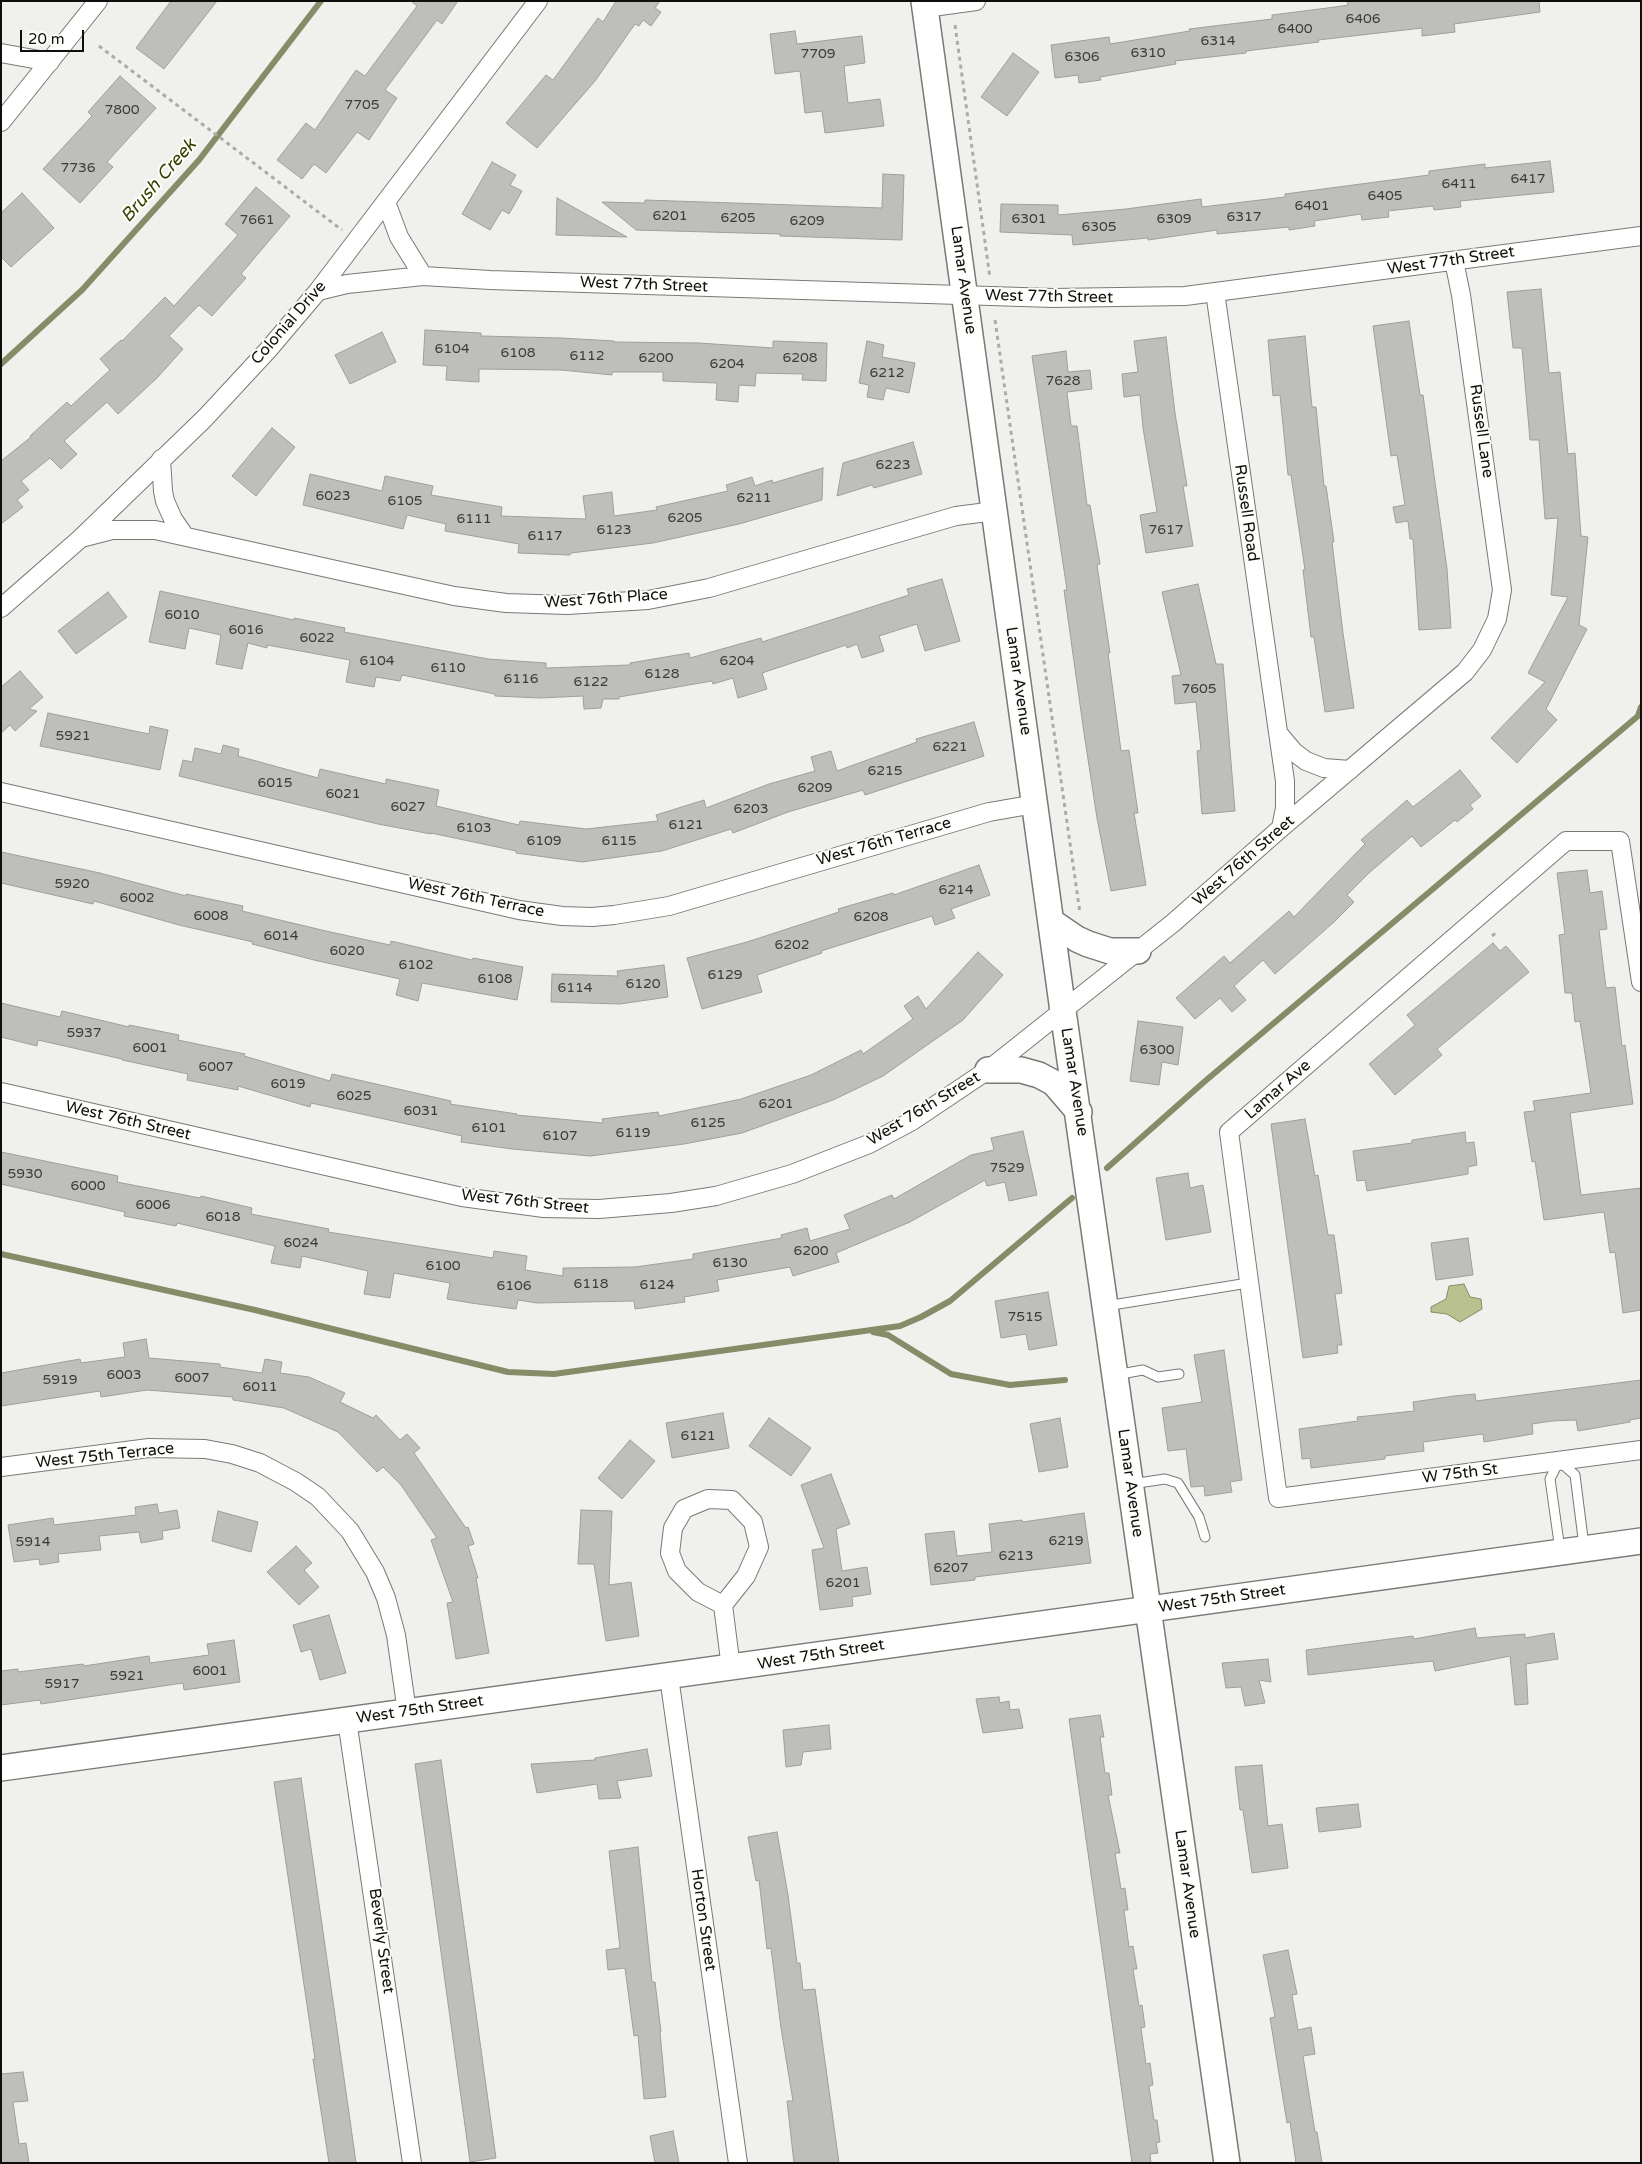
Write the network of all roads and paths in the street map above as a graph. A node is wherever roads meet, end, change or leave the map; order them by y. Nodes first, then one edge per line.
1 (98, 1) edge
2 (538, 1) edge
3 (976, 1) edge
4 (925, 5) edge
5 (955, 25) dead end
6 (99, 46) dead end
7 (1, 53) edge
8 (50, 62) junction
9 (1, 122) edge
10 (386, 202) junction
11 (342, 230) dead end
12 (1641, 236) edge
13 (1454, 261) junction
14 (423, 276) junction
15 (990, 281) dead end
16 (318, 291) junction
17 (1215, 292) junction
18 (965, 295) junction
19 (996, 320) dead end
20 (161, 459) junction
21 (994, 510) junction
22 (184, 535) junction
23 (81, 538) junction
24 (1500, 602) joint
25 (1, 608) edge
26 (1278, 733) junction
27 (1350, 770) junction
28 (1, 792) edge
29 (1036, 804) junction
30 (1281, 828) junction
31 (1081, 918) dead end
32 (1052, 922) junction
33 (1498, 932) dead end
34 (1492, 936) dead end
35 (1138, 951) junction
36 (1641, 982) edge
37 (1063, 1011) junction
38 (988, 1070) junction
39 (1, 1092) edge
40 (1079, 1112) junction
41 (1248, 1283) junction
42 (1106, 1306) junction
43 (1179, 1374) dead end
44 (1115, 1375) junction
45 (1641, 1450) edge
46 (1559, 1461) junction
47 (1, 1467) edge
48 (1130, 1484) junction
49 (1278, 1498) joint
50 (1205, 1537) dead end
51 (1641, 1541) edge
52 (1585, 1549) junction
53 (1560, 1552) junction
54 (723, 1605) junction
55 (1148, 1609) junction
56 (731, 1668) junction
57 (669, 1677) junction
58 (407, 1712) junction
59 (347, 1720) junction
60 (1, 1768) edge
61 (412, 2163) edge
62 (738, 2163) edge
63 (1227, 2163) edge

1 - 8 street
2 - 10 street, Colonial Drive
3 - 4 street
4 - 18 street, Lamar Avenue
5 - 15 path
6 - 11 path
7 - 8 street
8 - 9 street
10 - 14 street
10 - 16 street, Colonial Drive
12 - 13 street, West 77th Street
13 - 17 street, West 77th Street
13 - 24 street, Russell Lane
14 - 16 street, West 77th Street
14 - 18 street, West 77th Street
16 - 20 street, Colonial Drive
17 - 18 street, West 77th Street
17 - 26 street, Russell Road
18 - 21 street, Lamar Avenue
19 - 31 path
20 - 22 street
20 - 23 street, Colonial Drive
21 - 22 street, West 76th Place
21 - 29 street, Lamar Avenue
22 - 23 street, West 76th Place
23 - 25 street, Colonial Drive
24 - 27 street, West 76th Street
26 - 27 street
26 - 30 street, Russell Road
27 - 30 street, West 76th Street
28 - 29 street, West 76th Terrace
29 - 32 street, Lamar Avenue
30 - 35 street, West 76th Street
32 - 35 street
32 - 37 street, Lamar Avenue
33 - 34 path
35 - 37 street, West 76th Street
36 - 41 street, Lamar Ave
37 - 38 street, West 76th Street
37 - 40 street, Lamar Avenue
38 - 39 street, West 76th Street
38 - 40 street
40 - 42 street, Lamar Avenue
41 - 42 lane
41 - 49 street, Lamar Ave
42 - 44 street, Lamar Avenue
43 - 44 lane
44 - 48 street, Lamar Avenue
45 - 46 street, W 75th St
46 - 49 street, W 75th St
46 - 52 lane
46 - 53 lane
47 - 58 street, West 75th Terrace
48 - 50 lane
48 - 55 street, Lamar Avenue
51 - 52 street, West 75th Street
52 - 53 street, West 75th Street
53 - 55 street, West 75th Street
54 - 54 street
54 - 56 street
55 - 56 street, West 75th Street
55 - 63 street, Lamar Avenue
56 - 57 street, West 75th Street
57 - 58 street, West 75th Street
57 - 62 street, Horton Street
58 - 59 street, West 75th Street
59 - 60 street, West 75th Street
59 - 61 street, Beverly Street

